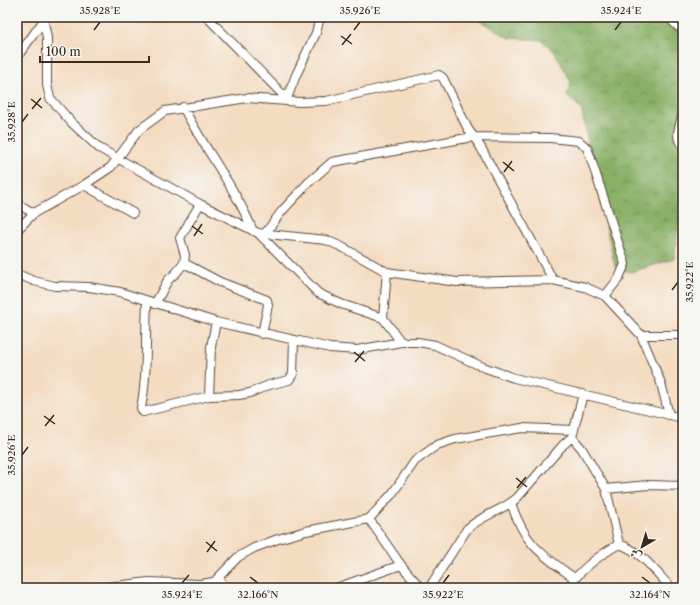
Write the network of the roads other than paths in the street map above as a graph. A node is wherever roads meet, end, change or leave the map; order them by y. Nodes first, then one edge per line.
1 (207, 17) edge
2 (320, 17) edge
3 (668, 17) edge
4 (43, 18) edge
5 (683, 31) edge
6 (17, 57) edge
7 (287, 100) junction
8 (183, 107) junction
9 (683, 113) edge
10 (474, 137) junction
11 (683, 145) edge
12 (119, 159) junction
13 (84, 185) junction
14 (17, 204) edge
15 (200, 204) junction
16 (34, 213) junction
17 (133, 213) dead end
18 (17, 230) edge
19 (258, 233) junction
20 (184, 262) junction
21 (387, 272) junction
22 (17, 274) edge
23 (553, 280) junction
24 (605, 296) junction
25 (151, 303) junction
26 (383, 318) junction
27 (216, 322) junction
28 (262, 334) junction
29 (641, 335) junction
30 (683, 335) edge
31 (294, 340) junction
32 (401, 342) junction
33 (583, 394) junction
34 (209, 396) junction
35 (669, 415) junction
36 (683, 418) edge
37 (573, 434) junction
38 (683, 486) edge
39 (606, 489) junction
40 (511, 503) junction
41 (369, 519) junction
42 (619, 544) junction
43 (401, 565) junction
44 (574, 578) junction
45 (219, 579) junction
46 (100, 588) edge
47 (227, 588) edge
48 (336, 588) edge
49 (421, 588) edge
50 (429, 588) edge
51 (568, 588) edge
52 (671, 588) edge

1 - 7 street
2 - 7 street
3 - 5 street
4 - 6 street
4 - 12 street
7 - 8 street
7 - 10 street
8 - 12 street
8 - 19 street
9 - 11 street
10 - 19 street
10 - 23 street
10 - 24 street
12 - 13 street
12 - 15 street
13 - 16 street
13 - 17 street
14 - 16 street
15 - 19 street
15 - 20 street
16 - 18 street
19 - 21 street
19 - 26 street
20 - 25 street
20 - 28 street
21 - 23 street
21 - 26 street
22 - 25 street
23 - 24 street
24 - 29 street
25 - 27 street
25 - 34 street
26 - 32 street
27 - 28 street
27 - 34 street
28 - 31 street
29 - 30 street
29 - 35 street
31 - 32 street
31 - 34 street
32 - 33 street
33 - 35 street
33 - 37 street
35 - 36 street
37 - 39 street
37 - 40 street
37 - 41 street
38 - 39 street
39 - 42 street
40 - 44 street
40 - 50 street
41 - 43 street
41 - 45 street
42 - 44 street
42 - 52 street
43 - 48 street
43 - 49 street
44 - 51 street
45 - 46 street
45 - 47 street

